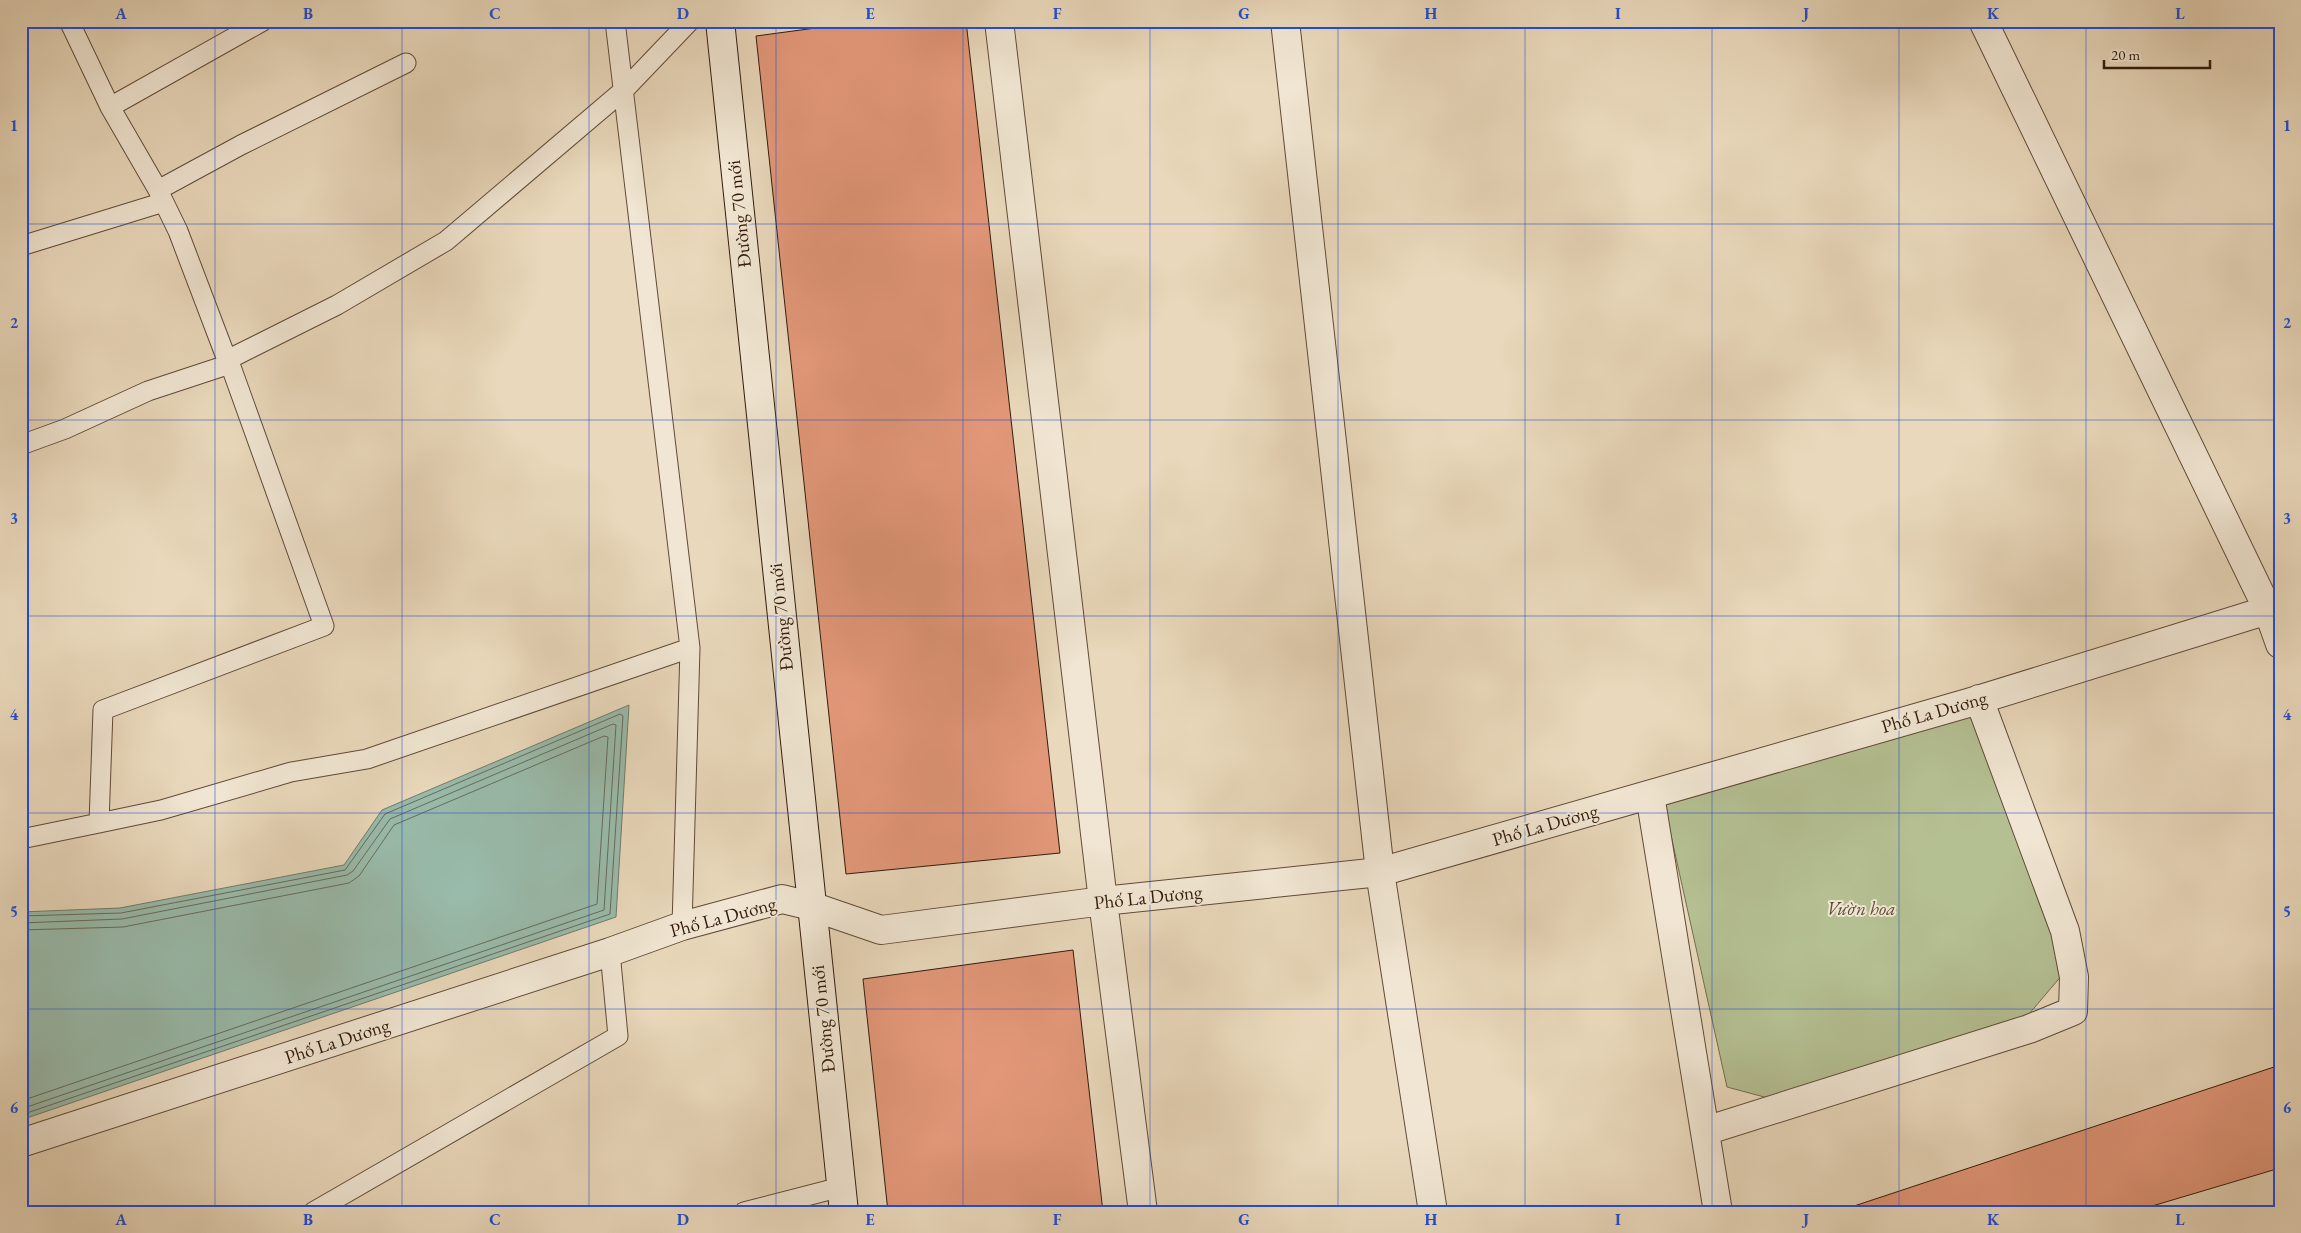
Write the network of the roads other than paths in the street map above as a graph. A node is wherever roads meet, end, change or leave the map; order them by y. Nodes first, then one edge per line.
1 (69, 21) edge
2 (263, 21) edge
3 (616, 21) edge
4 (690, 21) edge
5 (720, 21) edge
6 (998, 21) edge
7 (1285, 21) edge
8 (1983, 21) edge
9 (406, 63) dead end
10 (625, 89) junction
11 (110, 107) junction
12 (161, 196) junction
13 (21, 246) edge
14 (229, 362) junction
15 (21, 445) edge
16 (2274, 607) edge
17 (2280, 644) edge
18 (690, 648) junction
19 (1979, 699) junction
20 (1650, 795) junction
21 (99, 822) junction
22 (21, 839) edge
23 (1380, 872) junction
24 (1103, 902) junction
25 (810, 906) junction
26 (682, 926) junction
27 (610, 952) junction
28 (1705, 1131) junction
29 (21, 1143) edge
30 (843, 1199) edge
31 (313, 1212) edge
32 (744, 1212) edge
33 (1143, 1212) edge
34 (1433, 1212) edge
35 (1718, 1212) edge

1 - 11 lane
2 - 11 lane
3 - 10 lane
4 - 10 lane
5 - 25 street, Đường 70 mới
6 - 24 street
7 - 23 street
8 - 16 street
9 - 12 lane
10 - 14 lane
10 - 18 lane
11 - 12 lane
12 - 13 lane
12 - 14 lane
14 - 15 lane
14 - 21 lane
16 - 17 street
16 - 19 street, Phố La Dương
18 - 21 lane
18 - 26 lane
19 - 20 street, Phố La Dương
19 - 28 street
20 - 23 street, Phố La Dương
20 - 28 street
21 - 22 lane
23 - 24 street, Phố La Dương
23 - 34 street
24 - 25 street, Phố La Dương
24 - 33 street
25 - 26 street, Phố La Dương
25 - 30 street, Đường 70 mới
26 - 27 street, Phố La Dương
27 - 29 street, Phố La Dương
27 - 31 lane
28 - 35 street
30 - 32 lane

